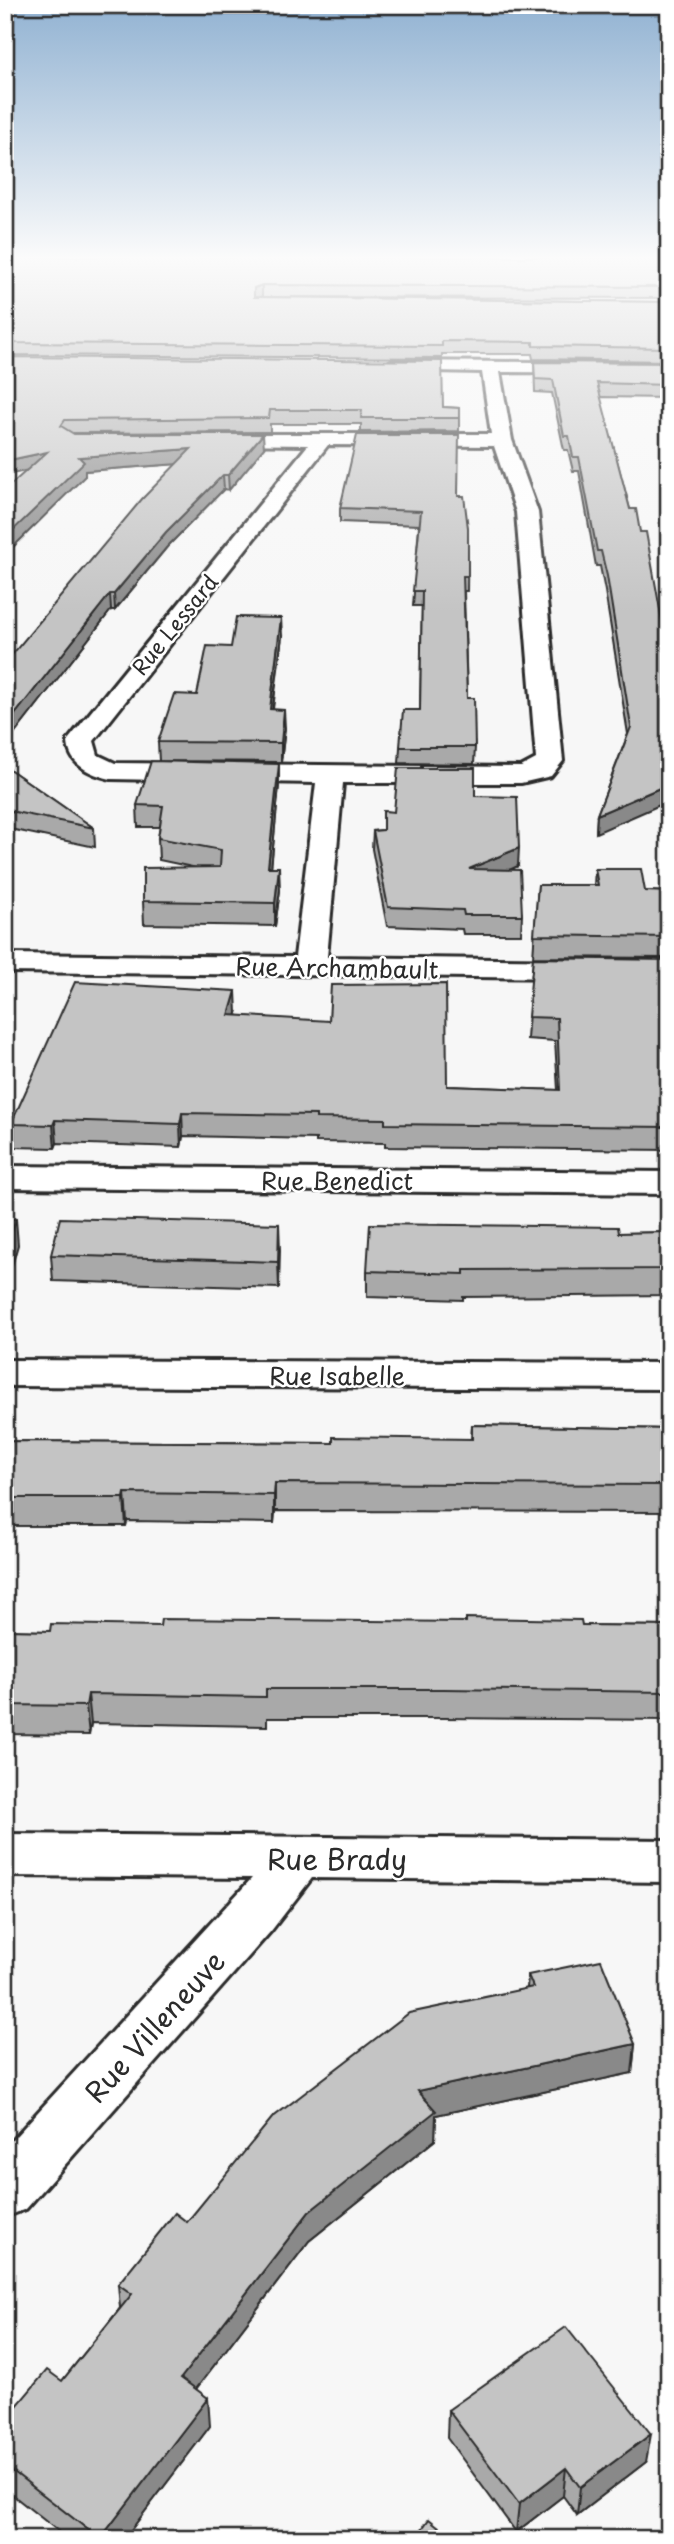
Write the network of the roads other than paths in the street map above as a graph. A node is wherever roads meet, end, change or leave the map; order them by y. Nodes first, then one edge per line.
1 (492, 376) edge
2 (190, 438) edge
3 (323, 439) junction
4 (502, 440) junction
5 (330, 775) junction
6 (5, 963) edge
7 (310, 967) junction
8 (669, 970) edge
9 (5, 1177) edge
10 (669, 1182) edge
11 (5, 1373) edge
12 (669, 1376) edge
13 (5, 1855) edge
14 (298, 1858) junction
15 (669, 1861) edge
16 (5, 2190) edge

1 - 4 street, Rue Lessard
2 - 3 street
3 - 4 street
3 - 5 street, Rue Lessard
4 - 5 street, Rue Lessard
5 - 7 street
6 - 7 street, Rue Archambault
7 - 8 street, Rue Archambault
9 - 10 street, Rue Benedict
11 - 12 street, Rue Isabelle
13 - 14 street, Rue Brady
14 - 15 street, Rue Brady
14 - 16 street, Rue Villeneuve

